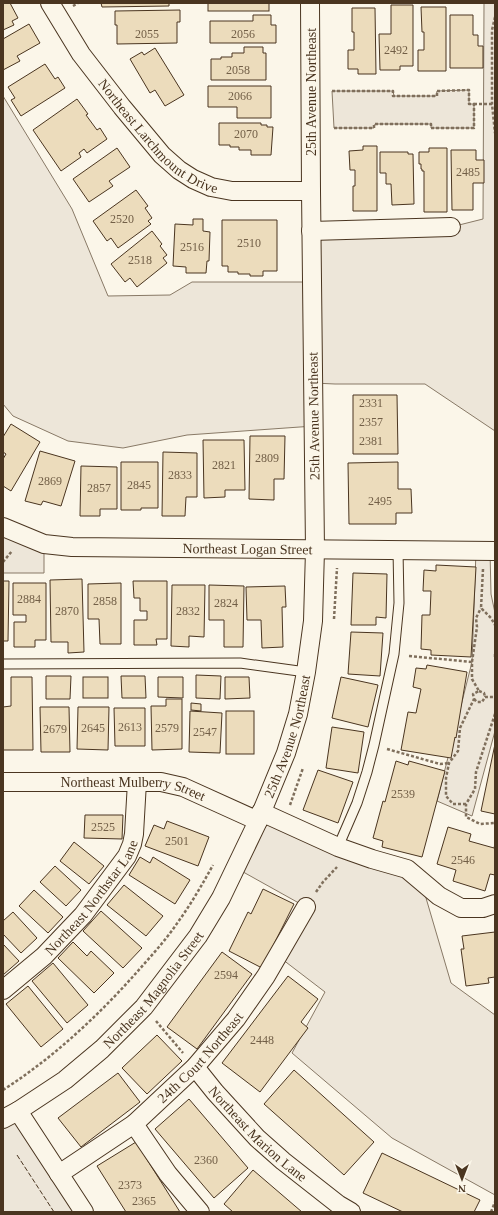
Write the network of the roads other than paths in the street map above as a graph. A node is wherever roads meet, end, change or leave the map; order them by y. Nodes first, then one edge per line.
1 (50, 3) edge
2 (310, 3) edge
3 (311, 191) junction
4 (451, 227) dead end
5 (311, 231) junction
6 (3, 527) edge
7 (315, 550) junction
8 (398, 550) junction
9 (489, 551) edge
10 (3, 664) edge
11 (306, 672) junction
12 (3, 782) edge
13 (137, 782) junction
14 (260, 816) junction
15 (338, 847) junction
16 (495, 904) edge
17 (306, 907) road end
18 (3, 990) edge
19 (195, 1067) junction
20 (10, 1115) edge
21 (134, 1124) junction
22 (59, 1174) junction
23 (341, 1210) edge
24 (84, 1212) edge
25 (200, 1212) edge

1 - 3 street, Northeast Larchmount Drive
2 - 3 street, 25th Avenue Northeast
3 - 5 street, 25th Avenue Northeast
4 - 5 street
5 - 7 street, 25th Avenue Northeast
6 - 7 street, Northeast Logan Street
7 - 8 street, Northeast Logan Street
7 - 11 street, 25th Avenue Northeast
8 - 9 street, Northeast Logan Street
8 - 15 lane
10 - 11 lane
11 - 14 street, 25th Avenue Northeast
12 - 13 street, Northeast Mulberry Street
13 - 14 street, Northeast Mulberry Street
13 - 18 street, Northeast Northstar Lane
14 - 15 street, Northeast Mulberry Street
14 - 20 street, Northeast Magnolia Street
15 - 16 street, Northeast Mulberry Street
17 - 19 street, 24th Court Northeast
19 - 21 street, 24th Court Northeast
19 - 23 street, Northeast Marion Lane
20 - 22 street
21 - 22 street, 24th Court Northeast
21 - 25 street
22 - 24 street

